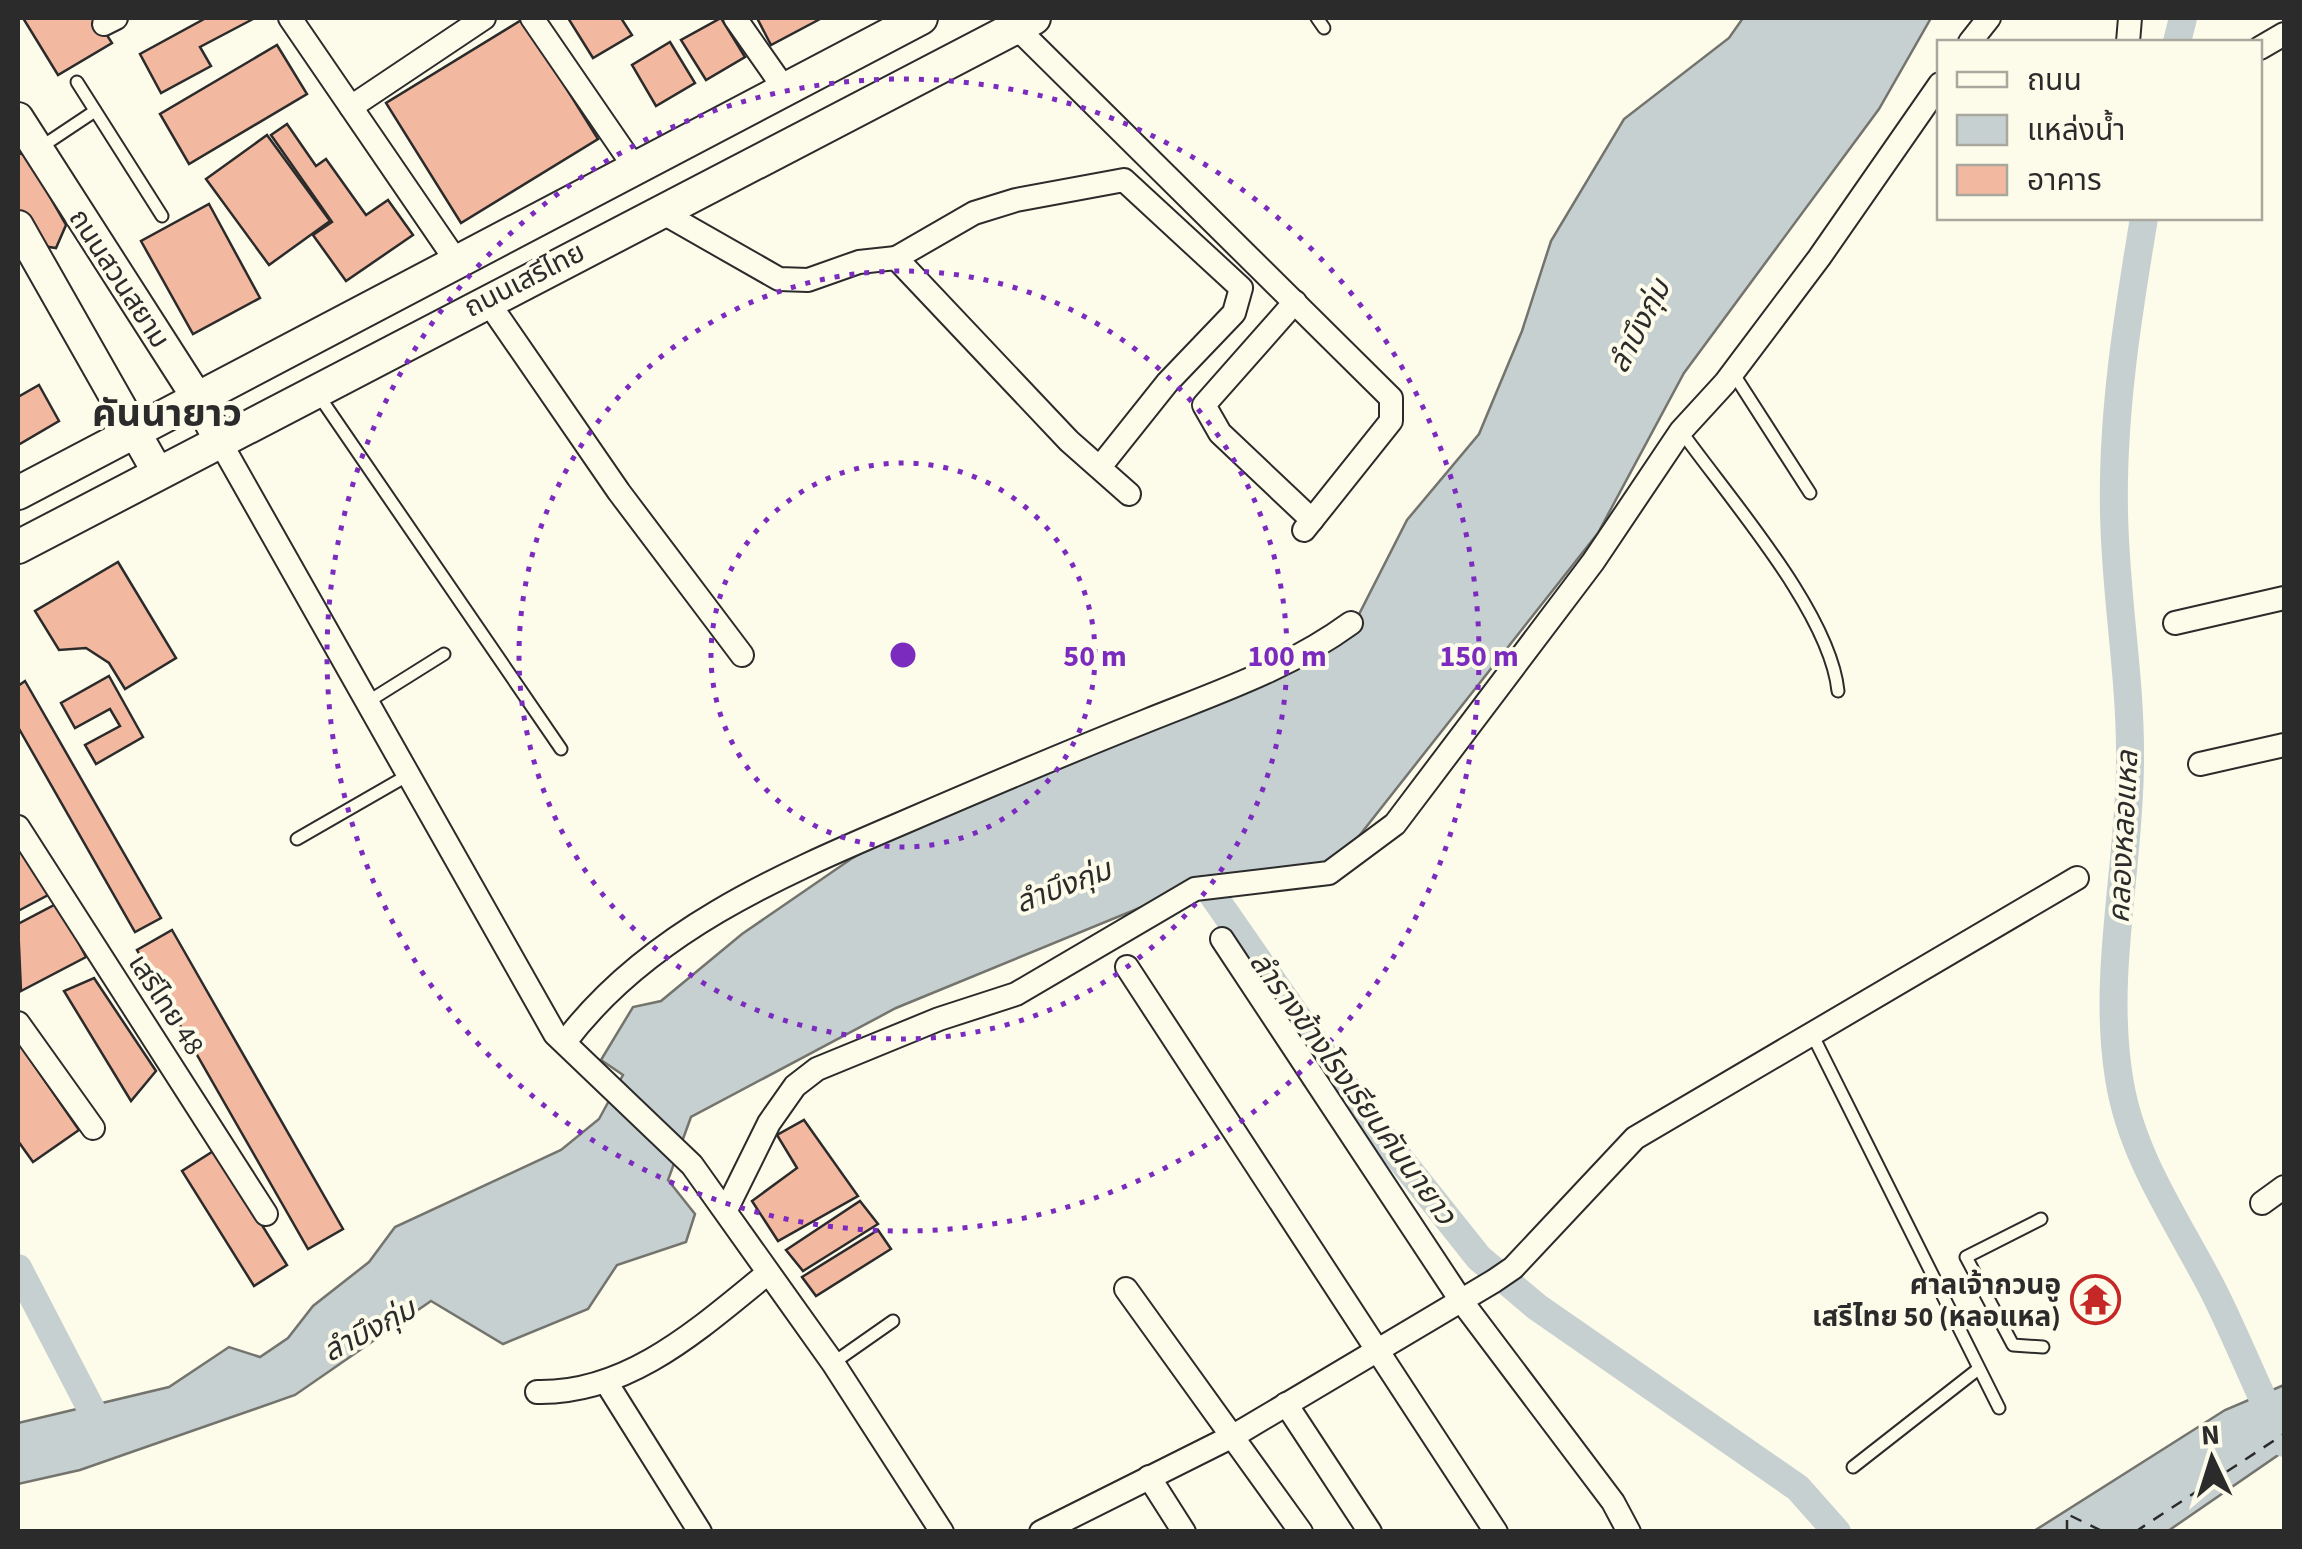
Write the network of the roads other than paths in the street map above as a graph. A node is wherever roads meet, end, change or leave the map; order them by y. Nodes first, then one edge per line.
1 (290, 18) edge
2 (484, 18) edge
3 (532, 18) edge
4 (735, 18) edge
5 (1989, 18) edge
6 (916, 19) edge
7 (1025, 22) edge
8 (2284, 34) edge
9 (1972, 40) edge
10 (2262, 47) edge
11 (77, 82) dead end
12 (784, 88) junction
13 (1937, 88) edge
14 (351, 107) junction
15 (95, 110) junction
16 (18, 118) edge
17 (38, 149) junction
18 (635, 168) junction
19 (658, 210) junction
20 (162, 216) dead end
21 (18, 226) edge
22 (896, 258) junction
23 (457, 262) junction
24 (486, 299) junction
25 (1295, 302) junction
26 (1733, 373) junction
27 (314, 389) junction
28 (198, 399) junction
29 (135, 431) junction
30 (1681, 431) junction
31 (219, 440) junction
32 (1100, 467) junction
33 (157, 471) junction
34 (18, 493) edge
35 (1810, 493) dead end
36 (1129, 494) dead end
37 (18, 547) edge
38 (2284, 598) edge
39 (1351, 623) dead end
40 (2175, 623) dead end
41 (444, 654) dead end
42 (742, 654) dead end
43 (1838, 691) dead end
44 (368, 701) junction
45 (2284, 745) edge
46 (561, 750) dead end
47 (2200, 764) dead end
48 (410, 774) junction
49 (18, 827) edge
50 (298, 838) dead end
51 (2077, 878) dead end
52 (1222, 939) dead end
53 (1126, 967) dead end
54 (18, 1023) edge
55 (1811, 1032) junction
56 (569, 1045) junction
57 (93, 1128) dead end
58 (2284, 1187) edge
59 (2262, 1203) dead end
60 (726, 1210) junction
61 (266, 1214) dead end
62 (2041, 1219) dead end
63 (1943, 1265) dead end
64 (1928, 1270) junction
65 (768, 1273) junction
66 (1126, 1289) dead end
67 (1460, 1299) junction
68 (894, 1322) dead end
69 (2043, 1347) dead end
70 (1378, 1348) junction
71 (834, 1363) junction
72 (1976, 1370) junction
73 (606, 1382) junction
74 (537, 1392) dead end
75 (1286, 1404) junction
76 (1999, 1408) dead end
77 (1236, 1435) junction
78 (1853, 1467) dead end
79 (1150, 1477) junction
80 (1072, 1526) edge
81 (700, 1532) edge
82 (942, 1532) edge
83 (1041, 1532) edge
84 (1184, 1532) edge
85 (1301, 1532) edge
86 (1370, 1532) edge
87 (1496, 1532) edge
88 (1628, 1532) edge

1 - 14 street
2 - 14 street
3 - 18 street
4 - 12 street
5 - 9 street
6 - 12 main road, ถนนเสรีไทย
7 - 19 main road, ถนนเสรีไทย
7 - 25 street
8 - 10 street
11 - 15 lane
12 - 18 main road, ถนนเสรีไทย
13 - 26 street
14 - 23 street
15 - 17 lane
15 - 20 lane
16 - 17 street, ถนนสวนสยาม
17 - 28 street, ถนนสวนสยาม
18 - 23 main road, ถนนเสรีไทย
19 - 22 street
19 - 24 main road, ถนนเสรีไทย
21 - 29 street
22 - 32 street
22 - 32 street
23 - 28 main road, ถนนเสรีไทย
24 - 27 main road, ถนนเสรีไทย
24 - 42 street
25 - 25 street
26 - 30 street
26 - 35 lane
27 - 31 main road, ถนนเสรีไทย
27 - 46 lane
28 - 29 main road, ถนนเสรีไทย
28 - 31 street, ถนนสวนสยาม
29 - 33 street
29 - 34 main road, ถนนเสรีไทย
30 - 43 lane
30 - 60 street
31 - 33 main road, ถนนเสรีไทย
31 - 44 street
32 - 36 street
33 - 37 main road, ถนนเสรีไทย
38 - 40 street
39 - 56 street
41 - 44 lane
44 - 48 street
45 - 47 street
48 - 50 lane
48 - 56 street
49 - 61 street, เสรีไทย 48
51 - 55 street
52 - 67 street
53 - 70 street
54 - 57 street
55 - 64 lane
55 - 67 street
56 - 60 street
58 - 59 street
60 - 65 street
62 - 69 lane
63 - 64 lane
64 - 72 lane
65 - 71 street
65 - 73 street
66 - 77 street
67 - 70 street
67 - 88 street
68 - 71 lane
70 - 75 street
70 - 87 street
71 - 82 street
72 - 76 lane
72 - 78 lane
73 - 74 street
73 - 81 street
75 - 77 street
75 - 86 street
77 - 79 street
77 - 85 street
79 - 80 street
79 - 84 street
80 - 83 street

